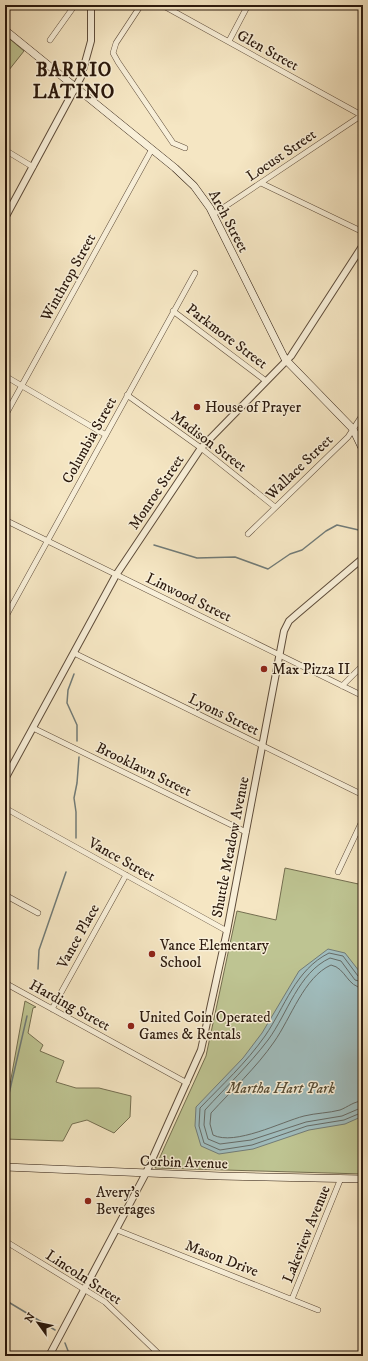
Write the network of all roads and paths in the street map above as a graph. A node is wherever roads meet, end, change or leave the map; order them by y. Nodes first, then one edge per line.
1 (75, 5) edge
2 (90, 5) edge
3 (141, 5) edge
4 (162, 5) edge
5 (248, 5) edge
6 (5, 30) edge
7 (50, 40) dead end
8 (229, 42) junction
9 (76, 88) junction
10 (362, 116) edge
11 (184, 148) dead end
12 (152, 149) junction
13 (5, 150) edge
14 (33, 167) junction
15 (261, 183) junction
16 (214, 214) junction
17 (5, 218) edge
18 (363, 232) edge
19 (363, 245) edge
20 (195, 273) dead end
21 (173, 311) junction
22 (286, 361) junction
23 (5, 376) edge
24 (266, 381) junction
25 (22, 386) junction
26 (128, 395) junction
27 (363, 414) edge
28 (5, 416) edge
29 (353, 430) junction
30 (106, 435) junction
31 (200, 448) junction
32 (363, 450) edge
33 (275, 507) junction
34 (5, 520) edge
35 (248, 534) dead end
36 (47, 541) junction
37 (363, 558) edge
38 (116, 575) junction
39 (5, 618) edge
40 (74, 653) junction
41 (279, 655) junction
42 (363, 665) edge
43 (342, 686) junction
44 (363, 696) edge
45 (32, 728) junction
46 (263, 746) junction
47 (5, 779) edge
48 (363, 795) edge
49 (5, 808) edge
50 (363, 819) edge
51 (246, 832) junction
52 (338, 872) dead end
53 (126, 875) junction
54 (5, 895) edge
55 (38, 913) dead end
56 (227, 931) junction
57 (5, 983) edge
58 (52, 1009) junction
59 (187, 1083) junction
60 (5, 1168) edge
61 (146, 1173) junction
62 (341, 1178) junction
63 (363, 1179) edge
64 (117, 1230) junction
65 (5, 1241) edge
66 (85, 1289) junction
67 (292, 1299) junction
68 (318, 1310) dead end
69 (49, 1356) edge
70 (161, 1356) edge

1 - 7 street
2 - 9 street
3 - 11 street
4 - 8 street, Glen Street
5 - 8 street
6 - 9 main road, Arch Street
8 - 10 street, Glen Street
9 - 12 main road, Arch Street
9 - 14 street
10 - 15 street, Locust Street
12 - 16 main road, Arch Street
12 - 25 street, Winthrop Street
13 - 14 street
14 - 17 street
15 - 16 street, Locust Street
15 - 18 street
16 - 22 main road, Arch Street
19 - 22 street, Monroe Street
20 - 21 street, Columbia Street
21 - 24 street, Parkmore Street
21 - 26 street, Columbia Street
22 - 24 street, Monroe Street
22 - 29 main road, Arch Street
23 - 25 street
24 - 31 street, Monroe Street
25 - 28 street, Winthrop Street
25 - 30 street
26 - 30 street, Columbia Street
26 - 31 street, Madison Street
27 - 29 street, Wallace Street
29 - 32 main road, Arch Street
29 - 33 street, Wallace Street
30 - 36 street, Columbia Street
31 - 33 street, Madison Street
31 - 38 street, Monroe Street
33 - 35 street, Wallace Street
34 - 36 street, Linwood Street
36 - 38 street, Linwood Street
36 - 39 street, Columbia Street
37 - 41 street, Shuttle Meadow Avenue
38 - 40 street, Monroe Street
38 - 41 street, Linwood Street
40 - 45 street, Monroe Street
40 - 46 street, Lyons Street
41 - 43 street, Linwood Street
41 - 46 street, Shuttle Meadow Avenue
42 - 43 street
43 - 44 street, Linwood Street
45 - 47 street, Monroe Street
45 - 51 street, Brooklawn Street
46 - 48 street, Lyons Street
46 - 51 street, Shuttle Meadow Avenue
49 - 53 street, Vance Street
50 - 52 street
51 - 56 street, Shuttle Meadow Avenue
53 - 56 street, Vance Street
53 - 58 street, Vance Place
54 - 55 street
56 - 59 street, Shuttle Meadow Avenue
57 - 58 street, Harding Street
58 - 59 street, Harding Street
59 - 61 street, Shuttle Meadow Avenue
60 - 61 main road, Corbin Avenue
61 - 62 main road, Corbin Avenue
61 - 64 street, Shuttle Meadow Avenue
62 - 63 main road, Corbin Avenue
62 - 67 street, Lakeview Avenue
64 - 66 street, Shuttle Meadow Avenue
64 - 67 street, Mason Drive
65 - 66 street, Lincoln Street
66 - 69 street, Shuttle Meadow Avenue
66 - 70 street, Lincoln Street
67 - 68 street, Mason Drive

